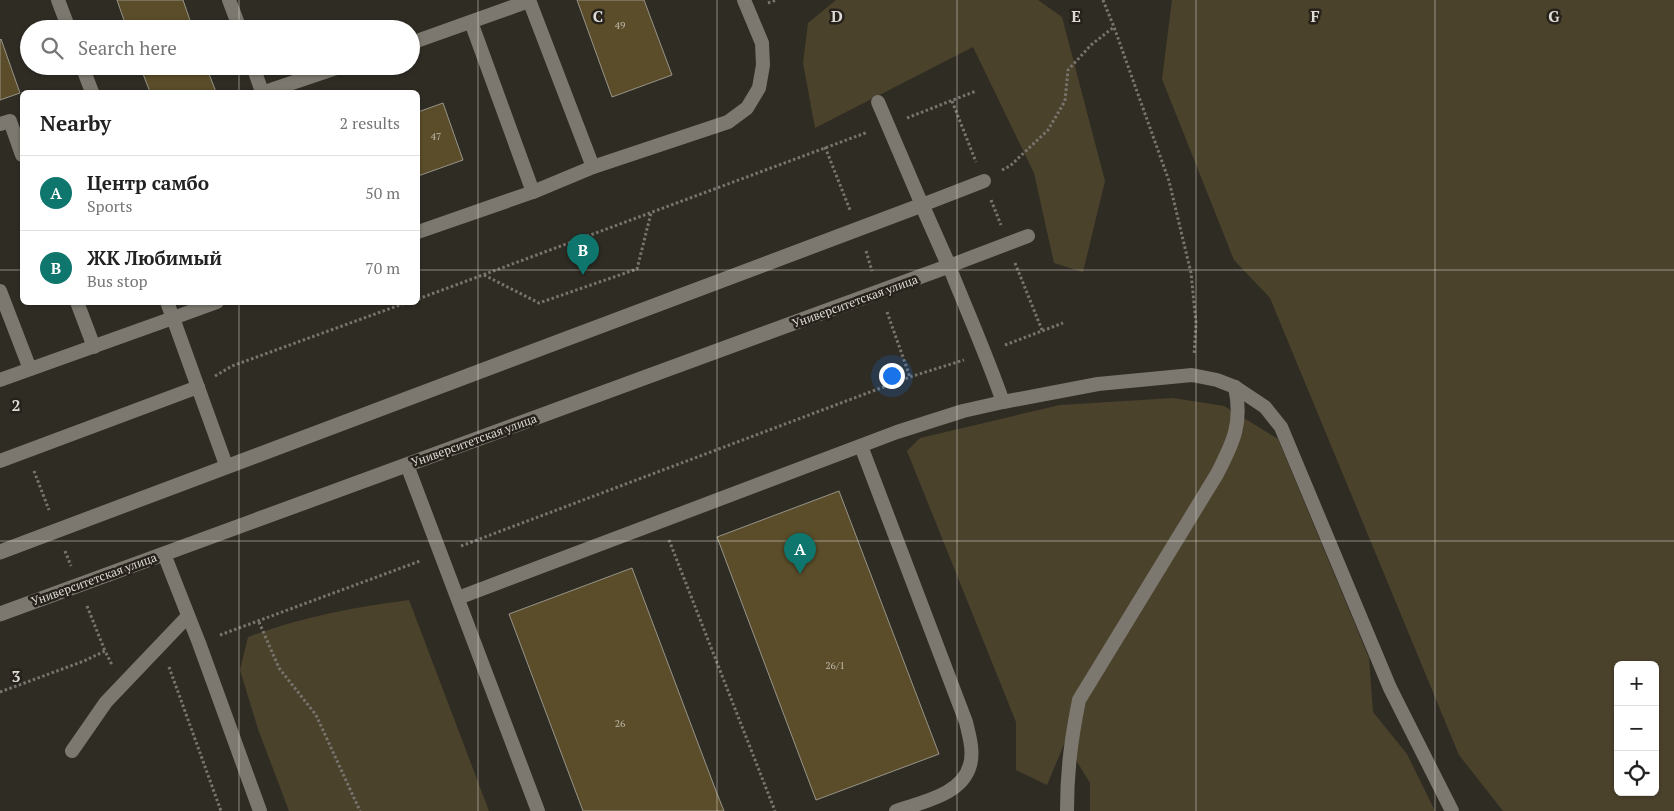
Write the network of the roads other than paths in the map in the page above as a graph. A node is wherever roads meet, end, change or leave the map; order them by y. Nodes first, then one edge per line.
1 (58, 0) edge
2 (229, 0) edge
3 (529, 0) edge
4 (744, 0) edge
5 (66, 20) edge
6 (237, 20) edge
7 (471, 22) junction
8 (420, 40) edge
9 (85, 75) edge
10 (257, 75) edge
11 (315, 75) edge
12 (91, 90) edge
13 (263, 90) edge
14 (270, 90) edge
15 (878, 102) dead end
16 (0, 124) edge
17 (20, 149) edge
18 (593, 167) junction
19 (984, 180) road end
20 (534, 192) junction
21 (922, 205) junction
22 (420, 231) edge
23 (1028, 236) dead end
24 (949, 266) junction
25 (0, 290) edge
26 (78, 305) edge
27 (168, 305) edge
28 (209, 305) edge
29 (173, 318) junction
30 (94, 346) junction
31 (30, 369) junction
32 (0, 380) edge
33 (198, 387) junction
34 (1234, 387) junction
35 (1003, 402) junction
36 (861, 446) junction
37 (0, 461) edge
38 (226, 465) junction
39 (407, 465) junction
40 (0, 552) edge
41 (164, 554) junction
42 (458, 598) junction
43 (0, 614) edge
44 (188, 616) junction
45 (72, 751) dead end
46 (260, 811) edge
47 (538, 811) edge
48 (896, 811) edge
49 (1067, 811) edge
50 (1452, 811) edge

1 - 5 lane
2 - 6 lane
3 - 7 lane
3 - 18 lane
4 - 18 lane
7 - 8 lane
7 - 20 lane
9 - 12 lane
10 - 13 lane
11 - 14 lane
15 - 21 lane
16 - 17 lane
18 - 20 lane
19 - 21 lane
20 - 22 lane
21 - 24 street
21 - 38 street
23 - 24 lane
24 - 35 lane
24 - 39 street, Университетская улица
25 - 31 lane
26 - 30 lane
27 - 29 lane
28 - 29 lane
29 - 30 lane
29 - 33 lane
30 - 31 lane
31 - 32 lane
33 - 37 lane
33 - 38 lane
34 - 35 lane
34 - 49 lane
34 - 50 lane
35 - 36 lane
36 - 42 lane
36 - 48 lane
38 - 40 street
39 - 41 street, Университетская улица
39 - 42 lane
41 - 43 street, Университетская улица
41 - 44 lane
42 - 47 lane
44 - 45 lane
44 - 46 lane

